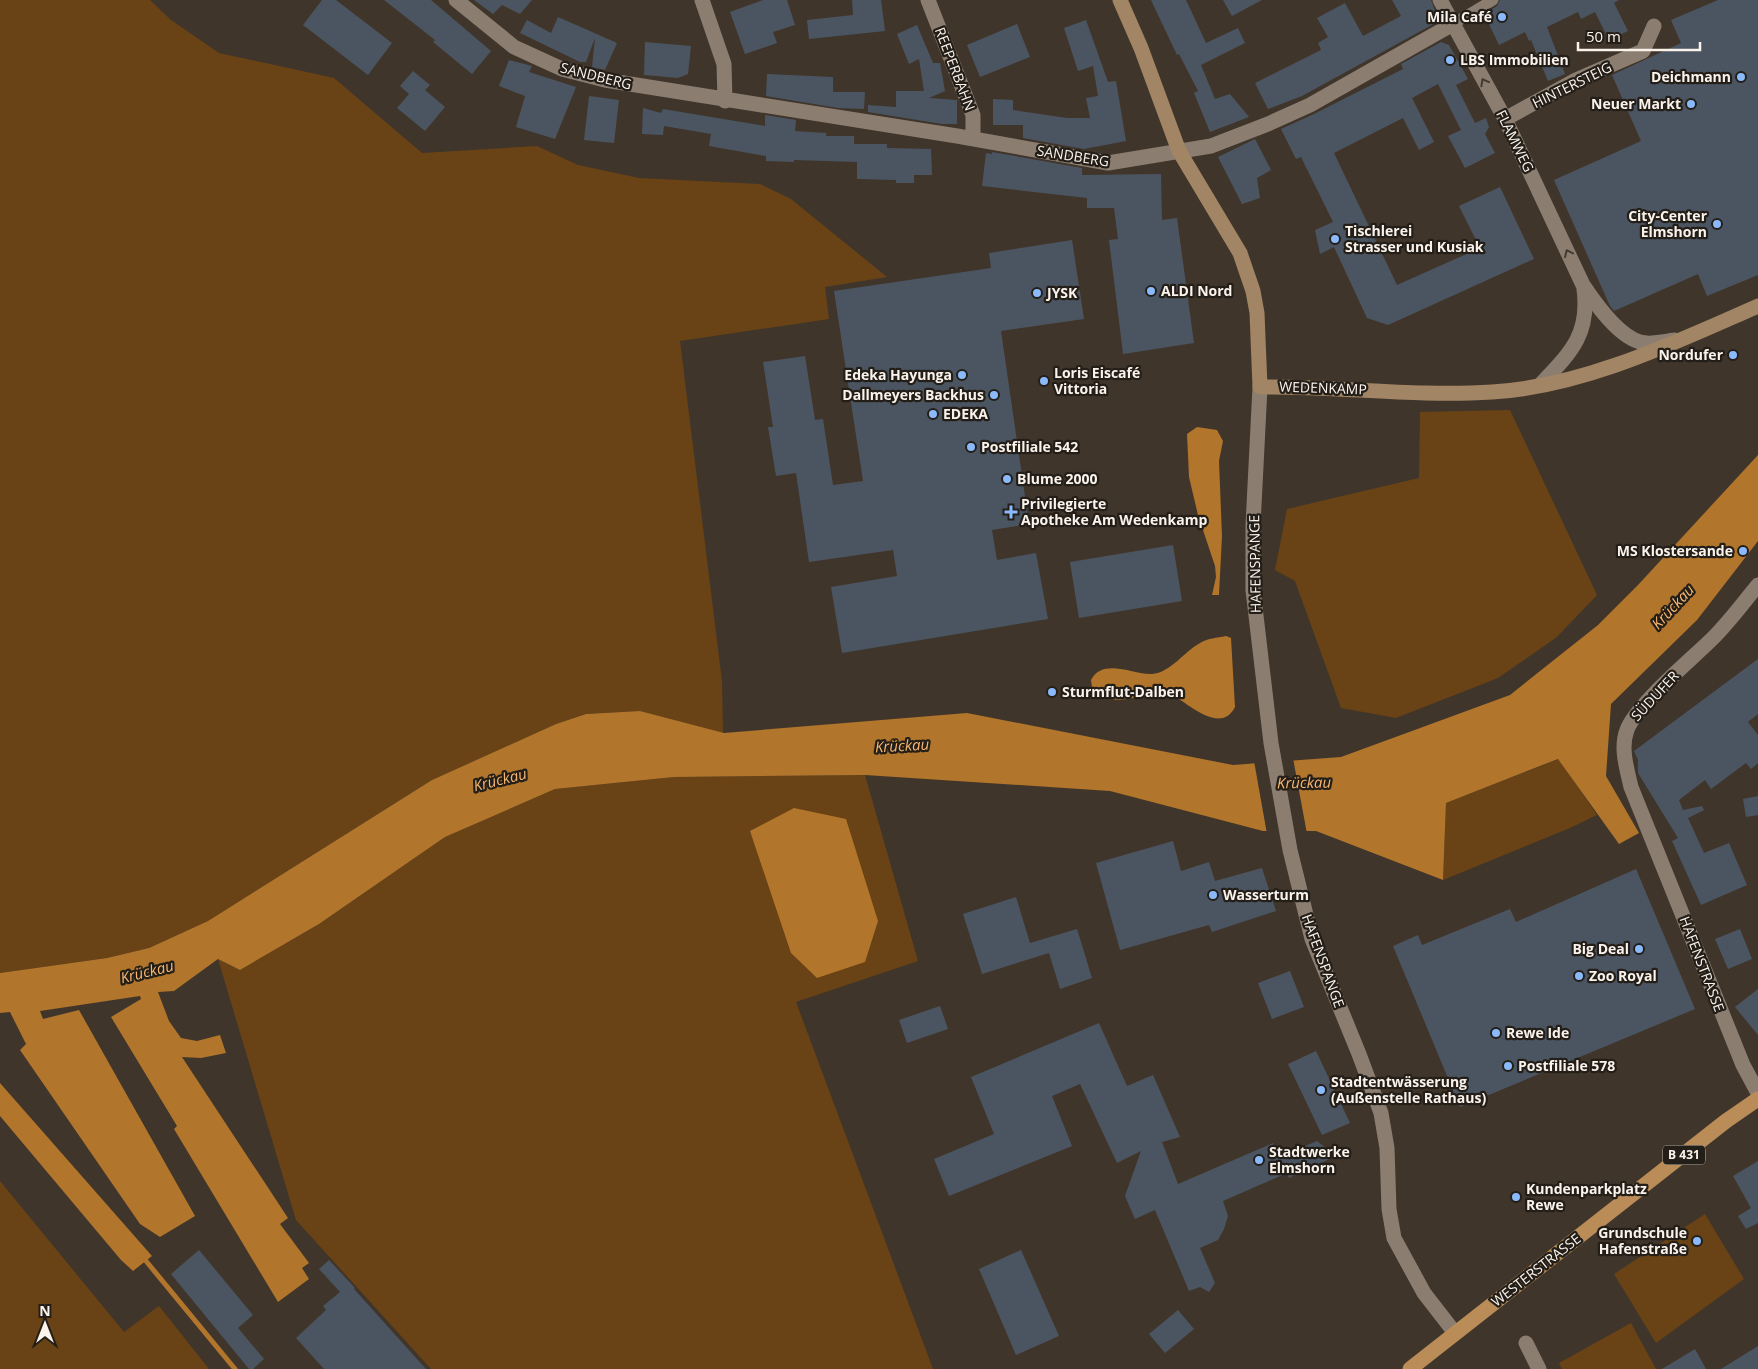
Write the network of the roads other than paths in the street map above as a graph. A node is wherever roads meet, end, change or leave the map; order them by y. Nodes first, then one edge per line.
1 (456, 0) edge
2 (702, 0) edge
3 (928, 0) edge
4 (1120, 0) edge
5 (1440, 0) edge
6 (1493, 0) edge
7 (1453, 24) junction
8 (1654, 26) dead end
9 (725, 101) junction
10 (1505, 119) junction
11 (973, 139) junction
12 (1179, 152) junction
13 (1583, 285) junction
14 (1758, 306) edge
15 (1688, 336) junction
16 (1541, 384) junction
17 (1260, 386) junction
18 (1758, 585) edge
19 (1650, 832) joint
20 (1758, 1093) edge
21 (1758, 1099) edge
22 (1455, 1333) junction
23 (1526, 1343) dead end
24 (1410, 1369) edge
25 (1539, 1369) edge

1 - 9 street, SANDBERG
2 - 9 street
3 - 11 street, REEPERBAHN
4 - 12 main road, WEDENKAMP
5 - 7 street, FLAMWEG
6 - 7 street
10 -> 7 street, FLAMWEG
7 - 12 street, SANDBERG
8 - 10 street, HINTERSTEIG
9 - 11 street, SANDBERG
13 -> 10 street, FLAMWEG
11 - 12 street, SANDBERG
12 - 17 main road, WEDENKAMP
13 - 15 street, FLAMWEG
13 - 16 street, FLAMWEG
14 - 15 main road, WEDENKAMP
15 - 16 main road, WEDENKAMP
16 - 17 main road, WEDENKAMP
17 - 22 street, HAFENSPANGE
18 - 19 street, SÜDUFER
19 - 20 street, HAFENSTRASSE
21 - 22 main road, WESTERSTRASSE / B 431
22 - 24 main road, WESTERSTRASSE / B 431
23 - 25 street

